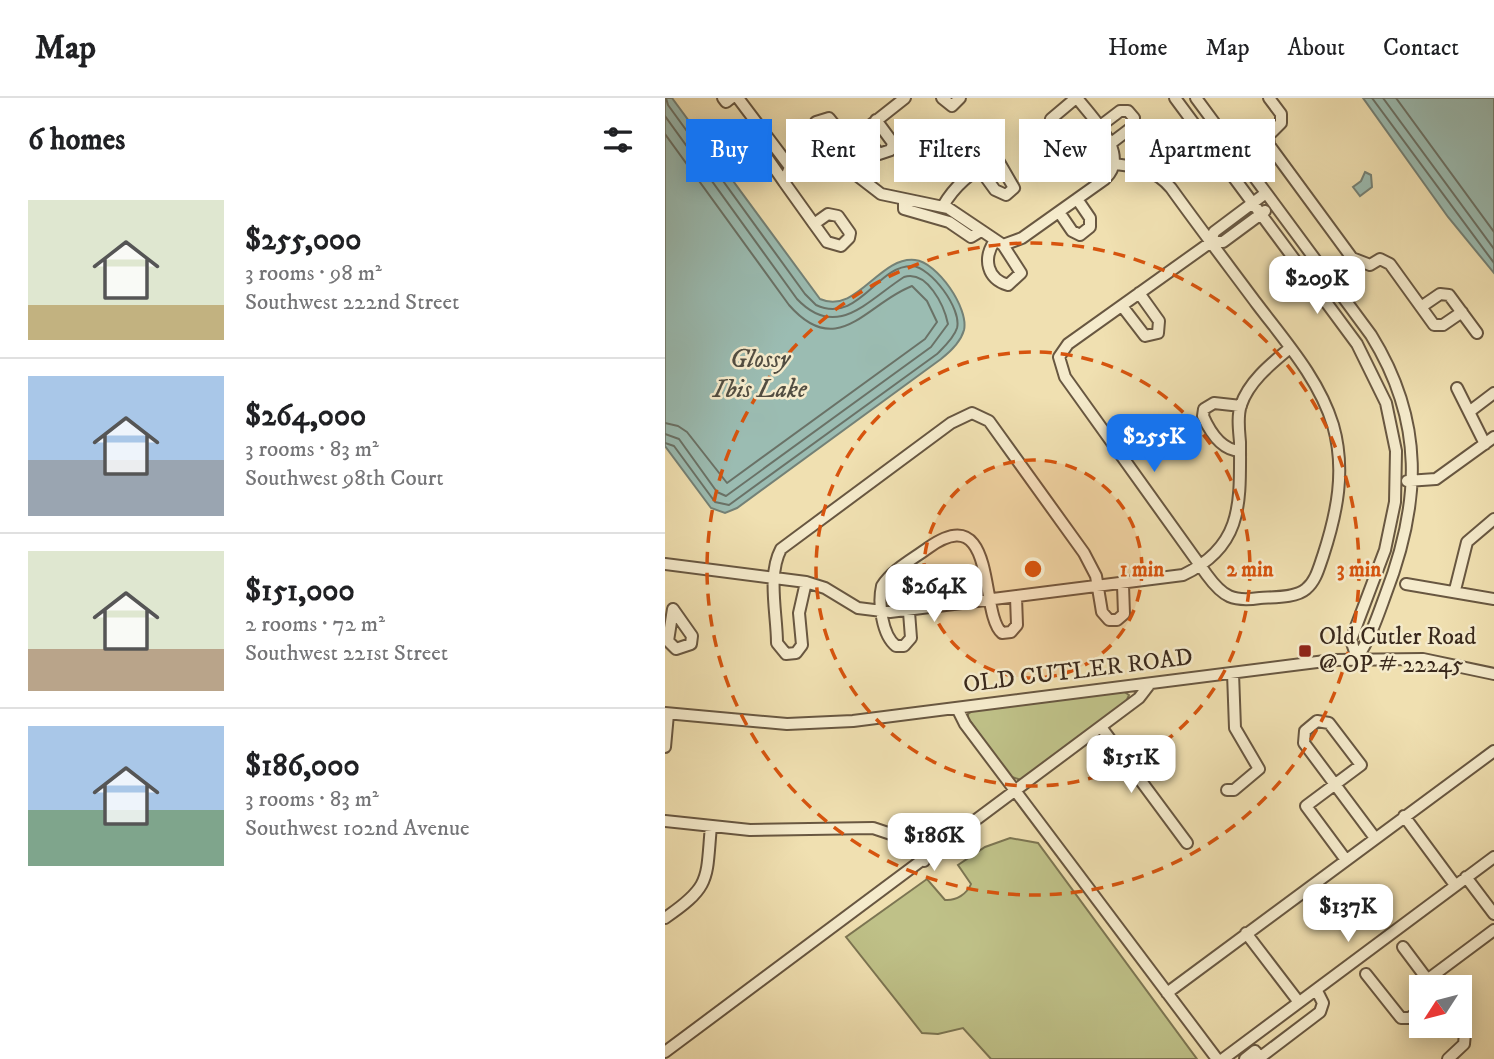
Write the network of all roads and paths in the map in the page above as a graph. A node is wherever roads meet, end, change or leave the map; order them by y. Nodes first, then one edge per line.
1 (723, 98) edge
2 (731, 98) edge
3 (737, 98) edge
4 (942, 98) edge
5 (960, 98) edge
6 (1077, 98) edge
7 (1175, 98) edge
8 (1196, 98) edge
9 (1269, 98) edge
10 (900, 100) edge
11 (752, 119) edge
12 (877, 119) edge
13 (1051, 119) edge
14 (1093, 119) edge
15 (1111, 119) edge
16 (880, 125) edge
17 (1111, 143) edge
18 (772, 144) edge
19 (1111, 148) edge
20 (880, 155) edge
21 (786, 162) edge
22 (1115, 164) junction
23 (772, 165) edge
24 (786, 177) edge
25 (784, 182) junction
26 (864, 182) edge
27 (961, 182) edge
28 (1266, 193) junction
29 (904, 199) junction
30 (1077, 199) junction
31 (1254, 203) junction
32 (1274, 204) junction
33 (943, 206) junction
34 (1059, 212) junction
35 (1261, 214) junction
36 (814, 224) dead end
37 (981, 231) junction
38 (1211, 242) junction
39 (1139, 293) junction
40 (1122, 306) junction
41 (1421, 307) junction
42 (1462, 312) junction
43 (1477, 333) dead end
44 (1290, 348) junction
45 (1457, 388) dead end
46 (1494, 393) edge
47 (1241, 406) junction
48 (1469, 412) junction
49 (1490, 440) edge
50 (1240, 452) junction
51 (1397, 480) junction
52 (1413, 481) junction
53 (1494, 519) edge
54 (665, 564) edge
55 (1200, 566) junction
56 (775, 577) junction
57 (806, 582) junction
58 (1123, 584) junction
59 (1406, 584) dead end
60 (1098, 588) junction
61 (1455, 590) junction
62 (1016, 597) junction
63 (1494, 598) edge
64 (991, 600) junction
65 (882, 612) junction
66 (909, 612) junction
67 (1357, 659) junction
68 (1233, 673) junction
69 (1494, 674) edge
70 (1149, 685) junction
71 (957, 708) junction
72 (667, 713) edge
73 (1101, 727) junction
74 (665, 747) edge
75 (1494, 751) edge
76 (1335, 784) junction
77 (1227, 790) dead end
78 (1016, 792) junction
79 (1404, 816) junction
80 (665, 821) edge
81 (711, 826) junction
82 (1375, 838) junction
83 (1187, 844) dead end
84 (1494, 857) edge
85 (1346, 860) junction
86 (924, 861) junction
87 (1466, 877) junction
88 (1455, 885) junction
89 (1494, 914) edge
90 (665, 918) edge
91 (1494, 930) edge
92 (1247, 933) junction
93 (1403, 947) dead end
94 (1366, 974) dead end
95 (1424, 975) edge
96 (1440, 975) edge
97 (1167, 993) junction
98 (1318, 993) dead end
99 (1298, 1001) junction
100 (1409, 1018) edge
101 (1465, 1038) edge
102 (665, 1052) edge
103 (1259, 1057) edge
104 (1217, 1059) edge
105 (1223, 1059) edge
106 (1245, 1059) edge
107 (1448, 1059) edge

1 - 2 street
3 - 11 street
4 - 5 street
6 - 13 street
6 - 14 street
7 - 31 street
8 - 28 street
9 - 41 street
10 - 12 street
15 - 17 street
16 - 20 street
18 - 21 street
19 - 22 street
22 - 30 street
22 - 38 street
23 - 25 street
24 - 25 street
25 - 36 street
26 - 29 street
27 - 33 street
28 - 31 street
28 - 32 street
29 - 33 street
29 - 37 street
30 - 34 street
30 - 34 street
31 - 35 street
31 - 38 street
32 - 35 street
32 - 52 street
33 - 37 street
34 - 37 street
35 - 38 street
35 - 51 street
38 - 39 street
38 - 44 street
39 - 40 street
39 - 40 street
40 - 55 street
41 - 42 street
41 - 42 street
42 - 43 street
44 - 47 street
44 - 55 street
45 - 48 street
46 - 48 street
47 - 50 street
47 - 50 street
48 - 49 street
49 - 52 street
50 - 55 street
51 - 52 street
51 - 67 street
52 - 67 street
53 - 61 street
54 - 56 street
55 - 58 street
56 - 57 street
56 - 57 street
56 - 60 street
57 - 65 street
58 - 60 street
58 - 60 street
59 - 61 street
60 - 62 street
61 - 63 street
62 - 64 street
62 - 64 street
64 - 65 street
64 - 66 street
65 - 66 street
65 - 66 street
67 - 68 street, OLD CUTLER ROAD
67 - 69 street, OLD CUTLER ROAD
68 - 70 street, OLD CUTLER ROAD
68 - 77 street
70 - 71 street, OLD CUTLER ROAD
70 - 73 street
71 - 72 street, OLD CUTLER ROAD
71 - 78 street
72 - 74 street
73 - 78 street
73 - 83 street
75 - 79 street
76 - 76 street
76 - 82 street
76 - 85 street
78 - 86 street
78 - 97 street
79 - 82 street
79 - 88 street
80 - 81 street
81 - 86 street
81 - 90 street
82 - 85 street
84 - 87 street
85 - 92 street
86 - 102 street
87 - 88 street
87 - 89 street
88 - 99 street
91 - 96 street
92 - 97 street
92 - 99 street
93 - 95 street
94 - 100 street
97 - 104 street
98 - 103 street
99 - 105 street
101 - 107 street
103 - 106 street

